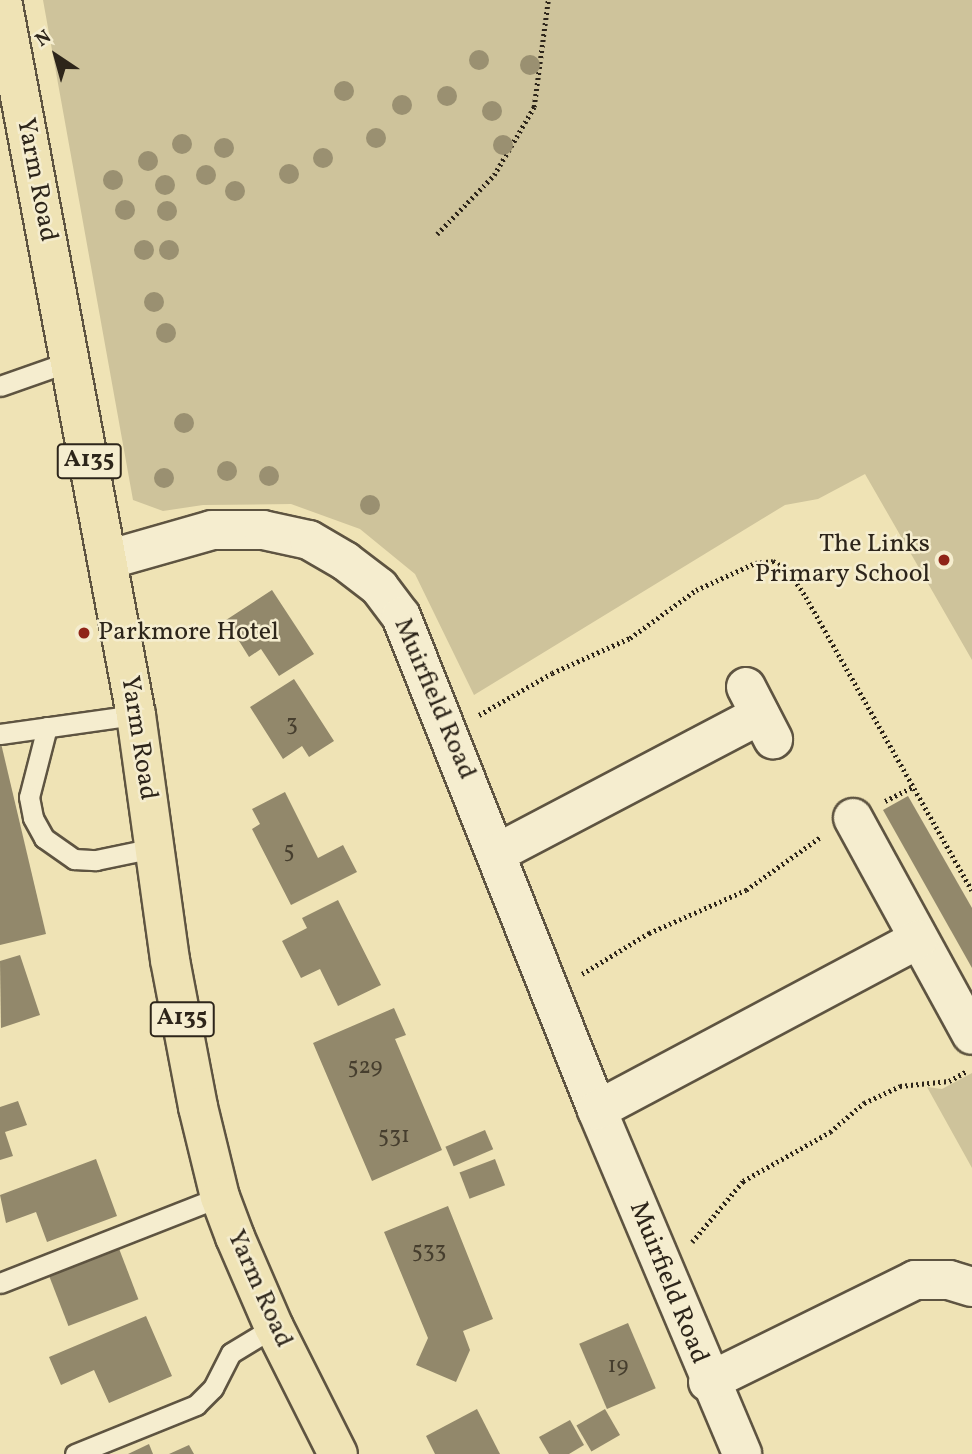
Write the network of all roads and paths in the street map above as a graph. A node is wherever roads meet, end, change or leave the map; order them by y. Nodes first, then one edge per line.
1 (2, 0) edge
2 (548, 0) edge
3 (437, 234) dead end
4 (71, 361) junction
5 (0, 386) edge
6 (107, 561) junction
7 (760, 714) dead end
8 (135, 715) junction
9 (47, 727) junction
10 (0, 734) edge
11 (914, 786) dead end
12 (853, 818) junction
13 (154, 848) junction
14 (497, 853) junction
15 (918, 939) junction
16 (576, 979) dead end
17 (972, 1035) edge
18 (972, 1068) edge
19 (597, 1110) junction
20 (220, 1197) junction
21 (690, 1245) dead end
22 (0, 1283) edge
23 (972, 1287) edge
24 (274, 1327) junction
25 (708, 1382) junction
26 (75, 1454) edge
27 (338, 1454) edge
28 (742, 1454) edge

1 - 4 main road, Yarm Road / A135
2 - 3 path
4 - 5 lane
4 - 6 main road, Yarm Road / A135
6 - 8 main road, Yarm Road / A135
6 - 14 street, Muirfield Road
7 - 14 street
8 - 9 lane
8 - 13 main road, Yarm Road / A135
9 - 10 lane
9 - 13 lane
11 - 12 path
12 - 15 street
12 - 16 path
13 - 20 main road, Yarm Road / A135
14 - 19 street, Muirfield Road
15 - 17 street
15 - 19 street
18 - 21 path
19 - 25 street, Muirfield Road
20 - 22 lane
20 - 24 main road, Yarm Road / A135
23 - 25 street
24 - 26 lane
24 - 27 main road, Yarm Road / A135
25 - 28 street, Muirfield Road

